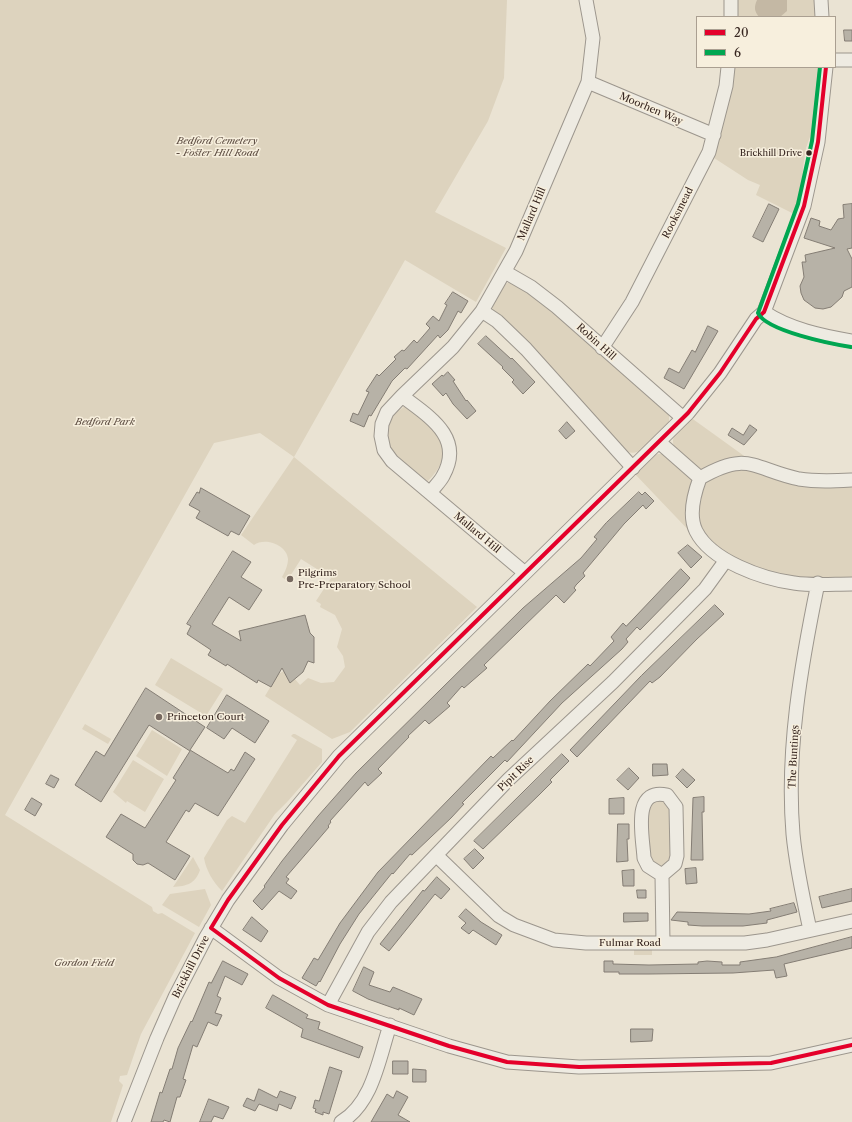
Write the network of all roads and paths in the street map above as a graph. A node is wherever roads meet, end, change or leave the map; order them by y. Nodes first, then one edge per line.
1 (586, 0) edge
2 (731, 0) edge
3 (821, 0) edge
4 (731, 16) edge
5 (822, 16) edge
6 (836, 60) edge
7 (852, 60) edge
8 (728, 68) edge
9 (826, 68) edge
10 (588, 82) junction
11 (714, 135) junction
12 (504, 272) junction
13 (482, 311) junction
14 (764, 312) junction
15 (852, 341) edge
16 (602, 348) junction
17 (402, 396) junction
18 (683, 418) junction
19 (659, 442) junction
20 (633, 468) junction
21 (700, 478) junction
22 (852, 480) edge
23 (430, 493) junction
24 (726, 560) junction
25 (525, 573) junction
26 (818, 583) junction
27 (852, 584) edge
28 (436, 855) junction
29 (662, 875) junction
30 (852, 921) edge
31 (211, 928) junction
32 (810, 930) junction
33 (663, 944) junction
34 (328, 1004) junction
35 (390, 1025) junction
36 (852, 1045) edge
37 (124, 1122) edge
38 (341, 1122) edge

1 - 10 street, Mallard Hill
2 - 4 street
3 - 5 street
6 - 7 street
8 - 11 street, Rooksmead
9 - 14 street, Brickhill Drive
10 - 11 street, Moorhen Way
10 - 12 street, Mallard Hill
11 - 16 street, Rooksmead
12 - 13 street, Mallard Hill
12 - 16 street, Robin Hill
13 - 17 street, Mallard Hill
13 - 20 street
14 - 15 street
14 - 18 street, Brickhill Drive
16 - 18 street, Robin Hill
17 - 23 street
17 - 23 street, Mallard Hill
18 - 19 street, Brickhill Drive
19 - 20 street, Brickhill Drive
19 - 21 street
20 - 25 street, Brickhill Drive
21 - 22 street
21 - 24 street
23 - 25 street, Mallard Hill
24 - 26 street
24 - 28 street, Pipit Rise
25 - 31 street, Brickhill Drive
26 - 27 street
26 - 32 street, The Buntings
28 - 33 street, Fulmar Road
28 - 34 street, Pipit Rise
29 - 29 street
29 - 33 street
30 - 32 street, Fulmar Road
31 - 34 street
31 - 37 street, Brickhill Drive
32 - 33 street, Fulmar Road
34 - 35 street
35 - 36 street
35 - 38 street

